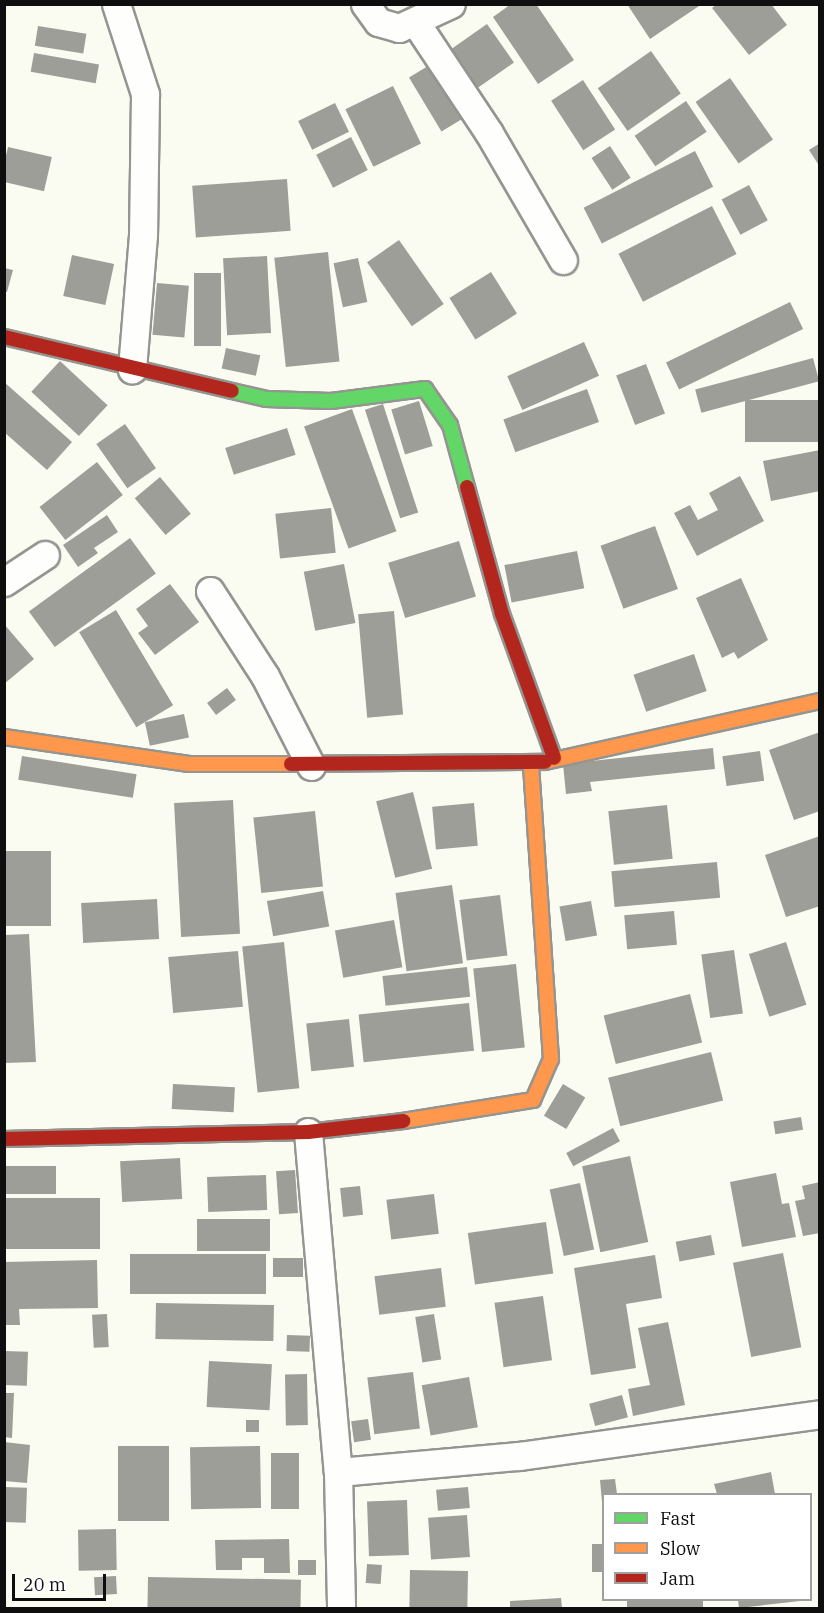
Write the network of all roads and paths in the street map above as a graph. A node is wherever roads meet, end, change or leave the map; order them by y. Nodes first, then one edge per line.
1 (116, 4) edge
2 (365, 4) edge
3 (451, 4) edge
4 (416, 23) junction
5 (563, 260) dead end
6 (4, 337) edge
7 (132, 370) junction
8 (45, 555) dead end
9 (4, 582) edge
10 (210, 591) dead end
11 (819, 701) edge
12 (4, 736) edge
13 (554, 758) junction
14 (531, 765) junction
15 (311, 766) junction
16 (308, 1132) junction
17 (4, 1139) edge
18 (819, 1414) edge
19 (338, 1472) junction
20 (341, 1608) edge

1 - 7 street
2 - 4 street
3 - 4 street
4 - 5 street
6 - 7 street
7 - 13 street
8 - 9 street
10 - 15 street
11 - 13 street
12 - 15 street
13 - 14 street
14 - 15 street
14 - 16 street
16 - 17 street
16 - 19 street
18 - 19 street
19 - 20 street

